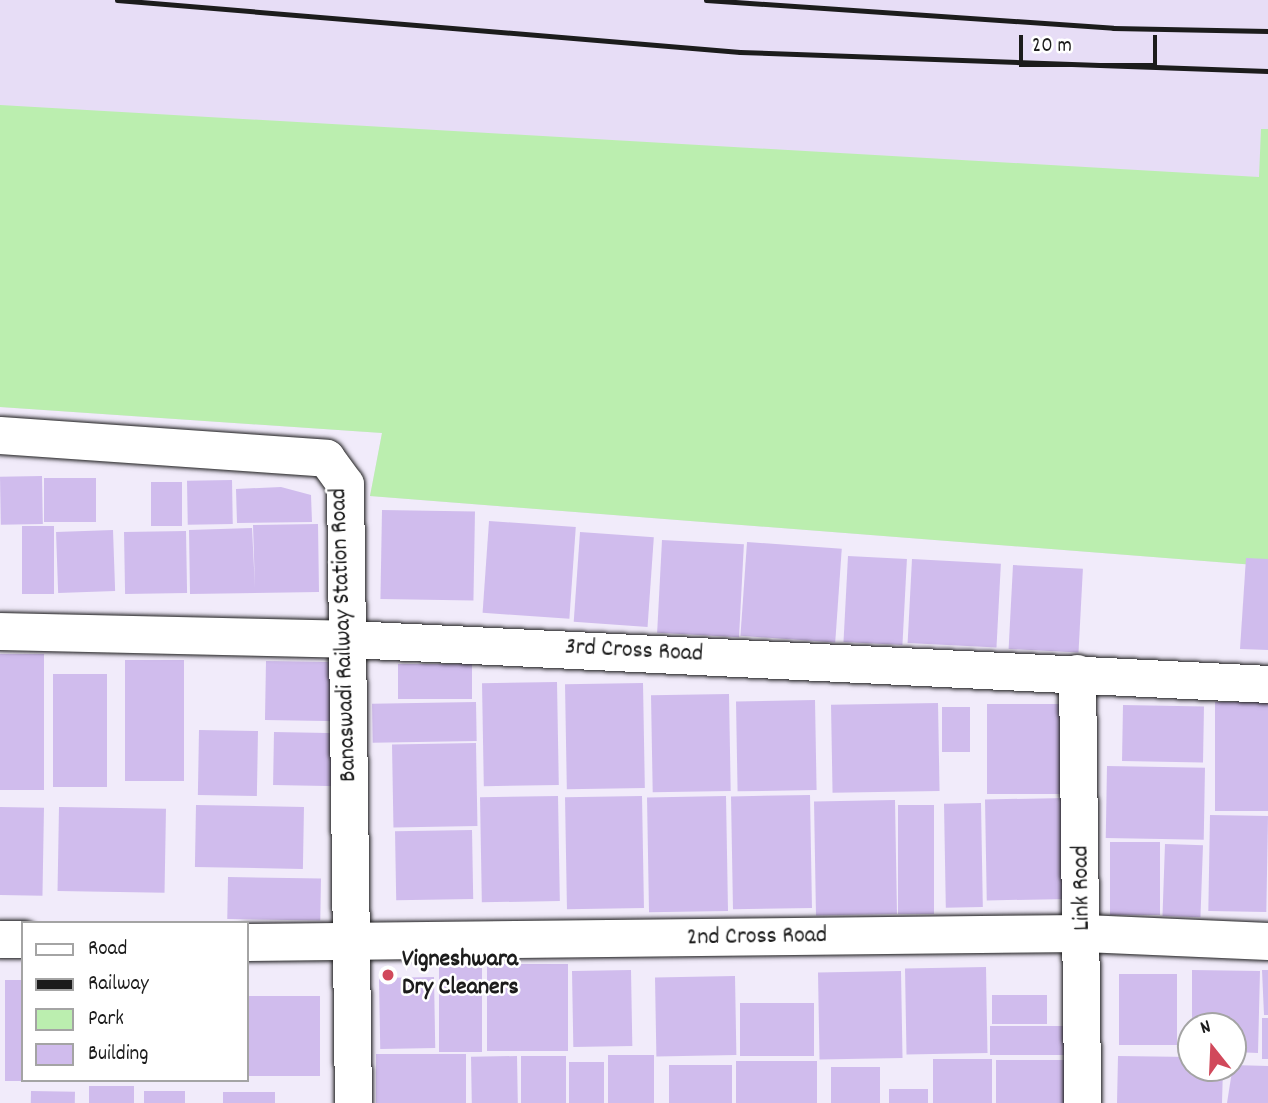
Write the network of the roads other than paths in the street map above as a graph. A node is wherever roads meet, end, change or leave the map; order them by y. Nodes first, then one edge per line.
1 (0, 435) edge
2 (0, 631) edge
3 (349, 639) junction
4 (1077, 673) junction
5 (1268, 684) edge
6 (1084, 933) junction
7 (0, 939) edge
8 (21, 939) edge
9 (1268, 941) edge
10 (248, 942) edge
11 (350, 944) junction
12 (353, 1103) edge
13 (1082, 1103) edge

1 - 3 street, Banaswadi Railway Station Road
2 - 3 street, 3rd Cross Road
3 - 4 street, 3rd Cross Road
3 - 11 street, Banaswadi Railway Station Road
4 - 5 street, 3rd Cross Road
4 - 6 street, Link Road
6 - 9 street, 2nd Cross Road
6 - 11 street, 2nd Cross Road
6 - 13 street, Link Road
7 - 8 street
10 - 11 street, 2nd Cross Road
11 - 12 street, Banaswadi Railway Station Road

